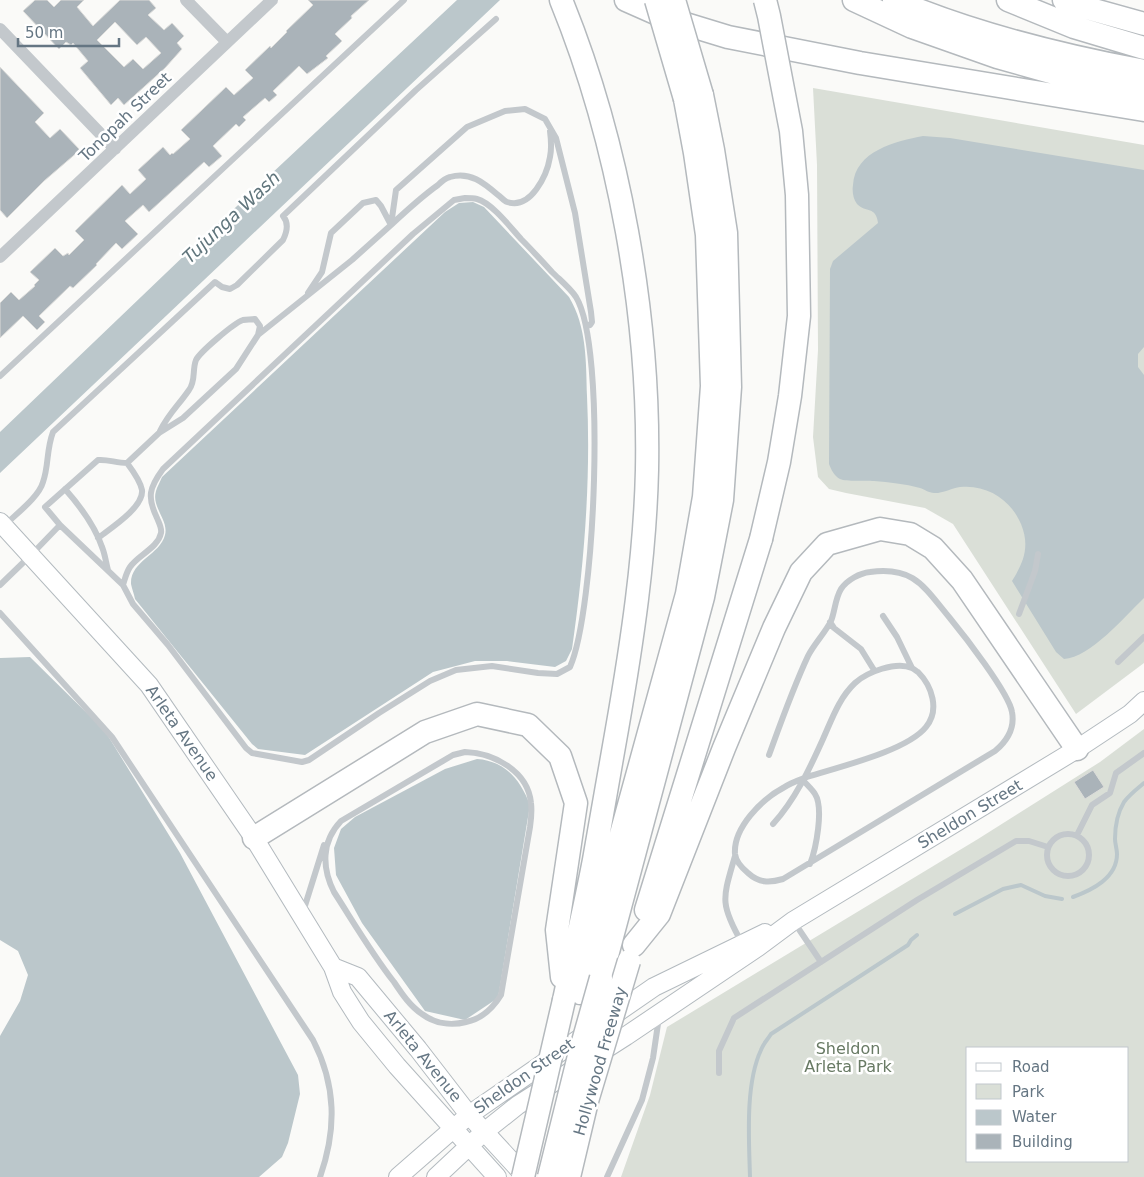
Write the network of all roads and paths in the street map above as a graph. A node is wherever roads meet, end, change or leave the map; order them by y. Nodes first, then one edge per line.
1 (186, 0) edge
2 (272, 0) edge
3 (404, 0) edge
4 (561, 0) edge
5 (626, 0) edge
6 (656, 0) edge
7 (674, 0) edge
8 (765, 0) edge
9 (854, 0) edge
10 (894, 0) edge
11 (1008, 0) edge
12 (1064, 0) edge
13 (496, 18) dead end
14 (1144, 24) edge
15 (0, 28) edge
16 (227, 42) junction
17 (1144, 48) edge
18 (1144, 71) edge
19 (1144, 91) edge
20 (693, 97) junction
21 (1144, 110) edge
22 (549, 127) junction
23 (115, 149) junction
24 (391, 225) junction
25 (1, 254) edge
26 (303, 300) junction
27 (586, 326) junction
28 (258, 336) junction
29 (0, 376) edge
30 (159, 433) junction
31 (127, 463) junction
32 (141, 487) junction
33 (65, 489) junction
34 (152, 505) junction
35 (60, 525) junction
36 (1, 526) edge
37 (98, 538) junction
38 (1038, 554) dead end
39 (31, 555) junction
40 (108, 570) junction
41 (0, 585) edge
42 (123, 585) junction
43 (0, 613) edge
44 (1019, 614) dead end
45 (883, 616) dead end
46 (830, 622) junction
47 (1144, 637) edge
48 (1118, 662) dead end
49 (912, 668) junction
50 (874, 670) junction
51 (1144, 702) edge
52 (1077, 750) junction
53 (1144, 753) edge
54 (769, 755) dead end
55 (802, 779) junction
56 (773, 824) dead end
57 (330, 835) junction
58 (1077, 835) junction
59 (254, 838) junction
60 (1048, 847) junction
61 (735, 855) junction
62 (809, 864) junction
63 (302, 916) junction
64 (793, 921) junction
65 (742, 943) junction
66 (632, 953) junction
67 (821, 962) junction
68 (333, 967) junction
69 (572, 996) junction
70 (660, 1013) junction
71 (719, 1073) dead end
72 (469, 1115) junction
73 (453, 1129) junction
74 (484, 1132) junction
75 (468, 1147) junction
76 (320, 1177) edge
77 (398, 1177) edge
78 (436, 1177) edge
79 (497, 1177) edge
80 (525, 1177) edge
81 (541, 1177) edge
82 (550, 1177) edge
83 (569, 1177) edge
84 (607, 1177) edge

1 - 16 street
2 - 16 street, Tonopah Street
3 - 29 lane
4 - 69 highway
5 - 21 highway
6 - 20 highway, bridge
7 - 20 highway, bridge
8 - 66 highway, Hollywood Freeway, bridge
9 - 19 highway
10 - 18 highway
11 - 17 highway
12 - 14 highway
13 - 36 lane
15 - 23 street
16 - 23 street, Tonopah Street
20 - 69 highway
20 - 82 highway, bridge
22 - 24 lane
22 - 24 lane
22 - 27 lane
23 - 25 street, Tonopah Street
24 - 26 lane
24 - 26 lane
26 - 28 lane
27 - 34 lane
27 - 42 lane
28 - 30 lane
28 - 30 lane
30 - 31 lane
31 - 32 lane
31 - 33 lane
32 - 34 lane
32 - 37 lane
33 - 35 lane
33 - 37 lane
34 - 42 lane
35 - 39 lane
35 - 40 lane
36 - 39 main road, Arleta Avenue
37 - 40 lane
38 - 44 lane
39 - 41 lane
39 - 59 main road, Arleta Avenue
40 - 42 lane
43 - 76 lane
45 - 49 lane
46 - 50 lane
46 - 54 lane
46 - 62 lane
47 - 48 lane
49 - 50 lane
49 - 55 lane
50 - 55 lane
51 - 52 main road, Sheldon Street
52 - 64 main road, Sheldon Street
52 - 66 highway
53 - 58 lane
55 - 56 lane
55 - 61 lane
55 - 62 lane
57 - 57 lane
57 - 63 lane
58 - 60 lane
58 - 60 lane
59 - 63 main road, Arleta Avenue
59 - 69 highway
60 - 67 lane
61 - 62 lane
61 - 65 lane
63 - 68 main road, Arleta Avenue
64 - 65 main road, Sheldon Street
64 - 67 lane
64 - 70 main road, Sheldon Street
65 - 72 main road, Sheldon Street
66 - 83 highway, Hollywood Freeway, bridge
67 - 71 lane
68 - 72 main road, Arleta Avenue
68 - 73 main road, Arleta Avenue
69 - 80 highway, bridge
69 - 81 highway
70 - 74 main road, Sheldon Street
70 - 84 lane
72 - 73 main road, Sheldon Street
72 - 74 main road, Arleta Avenue
73 - 75 main road, Arleta Avenue
73 - 77 main road, Sheldon Street
74 - 75 main road, Sheldon Street
74 - 80 main road, Arleta Avenue
75 - 78 main road, Sheldon Street
75 - 79 main road, Arleta Avenue

